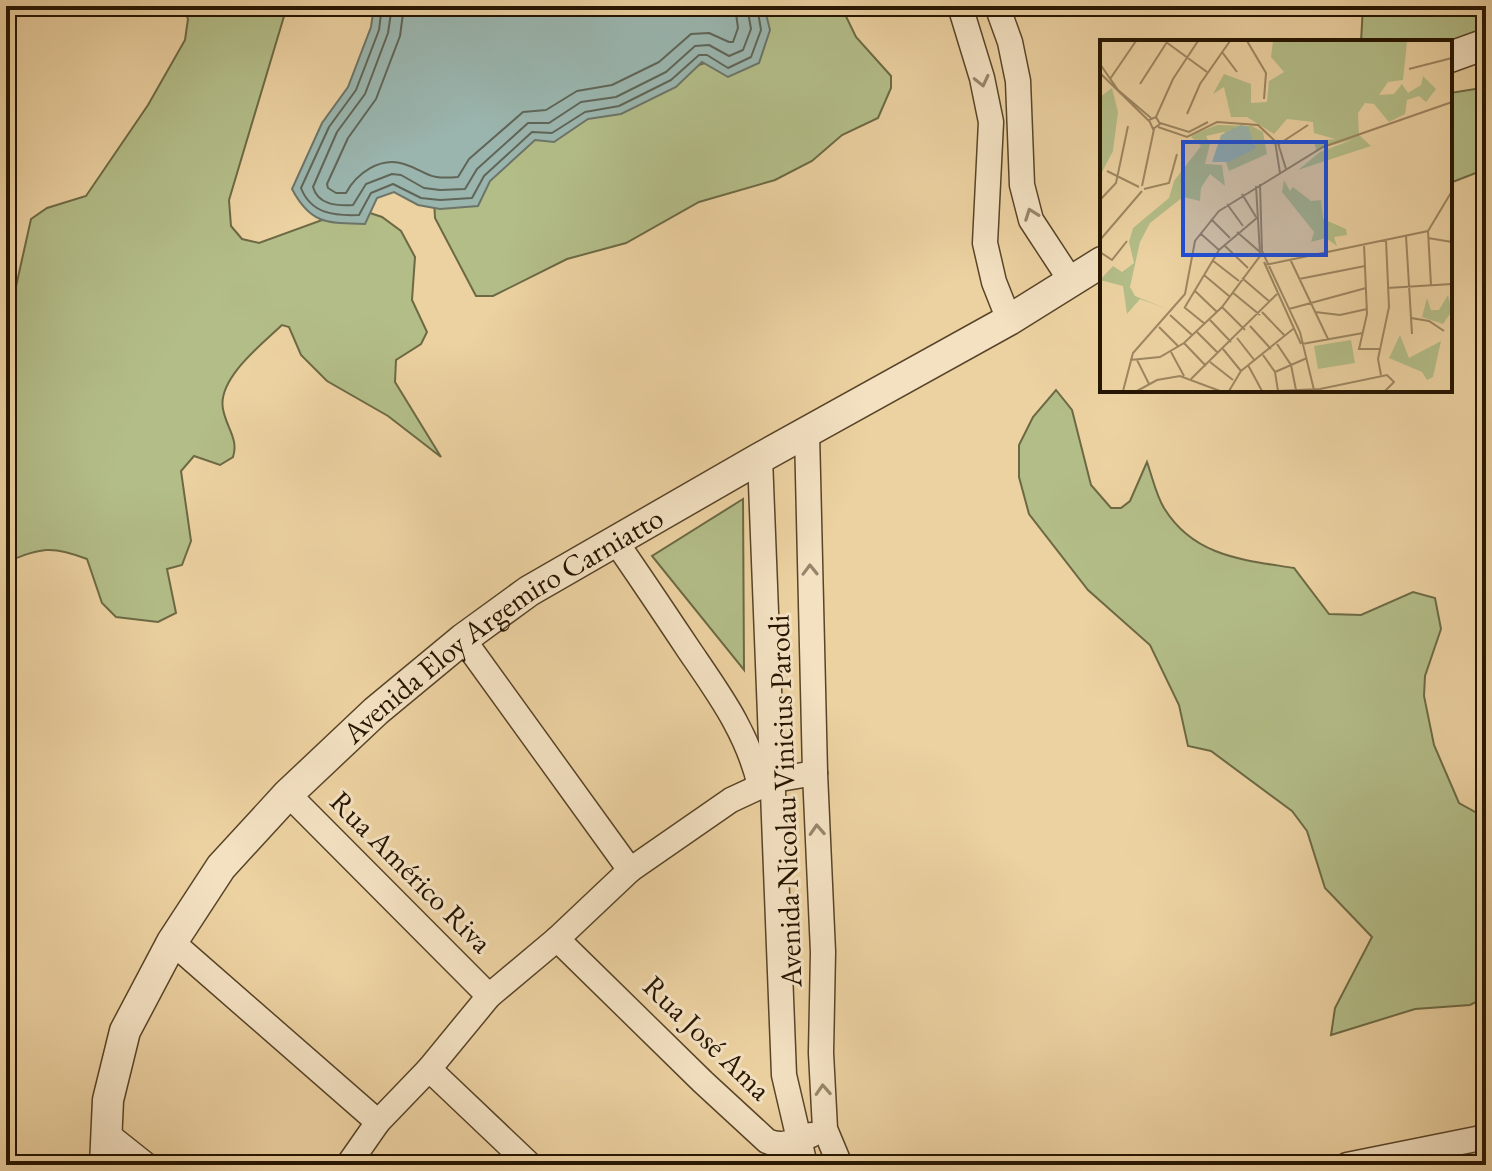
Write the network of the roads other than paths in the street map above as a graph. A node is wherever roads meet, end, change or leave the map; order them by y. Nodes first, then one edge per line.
1 (1002, 8) edge
2 (964, 17) edge
3 (1486, 44) edge
4 (1452, 56) edge
5 (1100, 263) edge
6 (1071, 281) junction
7 (1009, 320) junction
8 (807, 433) junction
9 (760, 458) junction
10 (616, 542) junction
11 (463, 639) junction
12 (815, 773) junction
13 (767, 783) junction
14 (288, 794) junction
15 (630, 870) junction
16 (557, 939) junction
17 (172, 942) junction
18 (489, 996) junction
19 (429, 1069) junction
20 (378, 1122) junction
21 (107, 1134) junction
22 (1486, 1137) edge
23 (832, 1146) edge
24 (801, 1158) edge
25 (105, 1165) edge
26 (146, 1165) edge
27 (348, 1165) edge
28 (530, 1165) edge
29 (1347, 1165) edge

1 - 2 street
6 -> 1 street
2 -> 7 street
3 - 4 street
5 - 6 street, Avenida Eloy Argemiro Carniatto
6 - 7 street, Avenida Eloy Argemiro Carniatto
7 - 8 street, Avenida Eloy Argemiro Carniatto
8 - 9 street, Avenida Eloy Argemiro Carniatto
12 -> 8 street, Avenida Nicolau Vinicius Parodi
9 - 10 street, Avenida Eloy Argemiro Carniatto
9 - 13 street, Avenida Nicolau Vinicius Parodi
10 - 11 street, Avenida Eloy Argemiro Carniatto
10 - 13 street
11 - 14 street, Avenida Eloy Argemiro Carniatto
11 - 15 street
12 - 13 street
23 -> 12 street, Avenida Nicolau Vinicius Parodi
13 - 15 street
13 - 24 street, Avenida Nicolau Vinicius Parodi
14 - 17 street, Avenida Eloy Argemiro Carniatto
14 - 18 street, Rua Américo Riva
15 - 16 street
16 - 18 street
16 - 24 street, Rua José Ama
17 - 20 street
17 - 21 street, Avenida Eloy Argemiro Carniatto
18 - 19 street
19 - 20 street
19 - 28 street
20 - 27 street
21 - 25 street, Avenida Eloy Argemiro Carniatto
21 - 26 street
22 - 29 street
23 - 24 street

